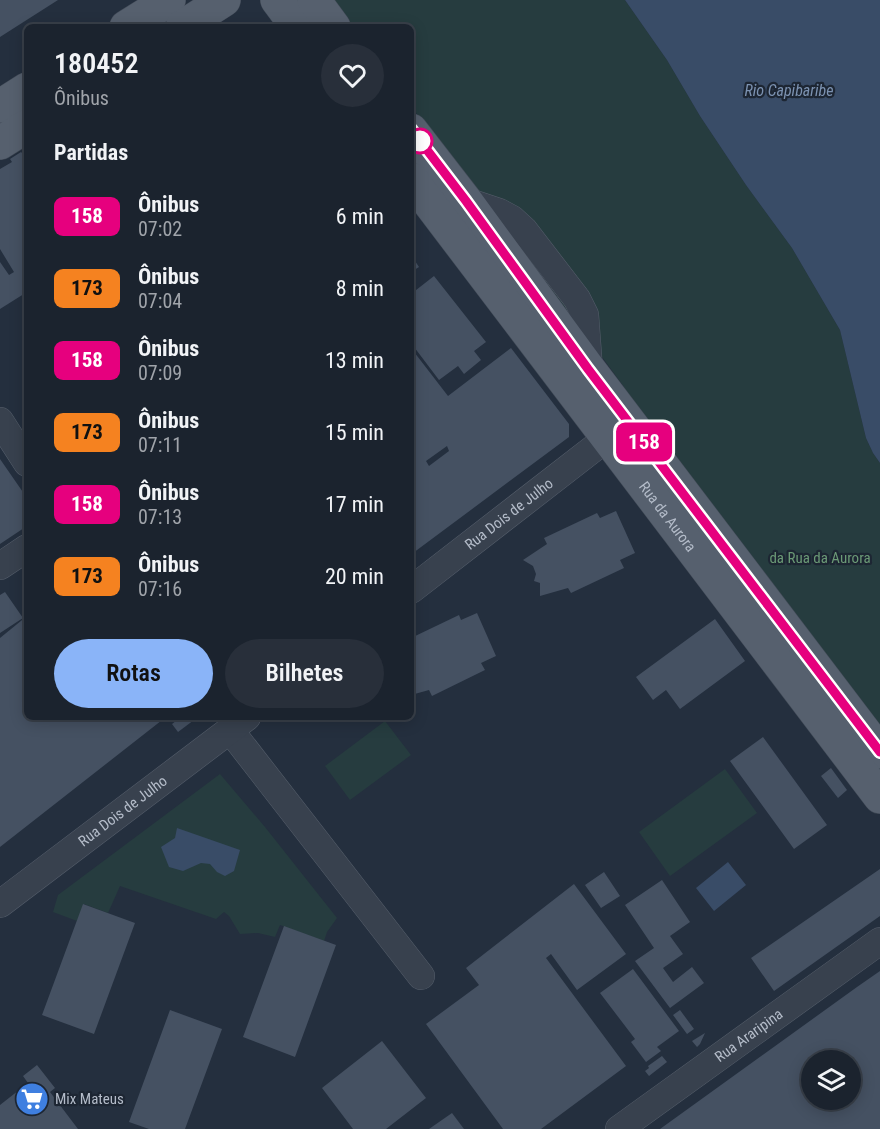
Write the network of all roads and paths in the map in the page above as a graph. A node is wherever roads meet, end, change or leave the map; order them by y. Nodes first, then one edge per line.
1 (169, 0) edge
2 (224, 0) edge
3 (277, 0) edge
4 (314, 0) edge
5 (131, 24) edge
6 (187, 24) edge
7 (295, 24) edge
8 (332, 24) edge
9 (24, 91) edge
10 (0, 106) edge
11 (24, 128) edge
12 (414, 133) edge
13 (0, 143) edge
14 (414, 183) edge
15 (0, 421) edge
16 (607, 438) junction
17 (24, 458) edge
18 (24, 550) edge
19 (0, 566) edge
20 (414, 588) edge
21 (239, 724) edge
22 (880, 752) edge
23 (880, 797) edge
24 (0, 904) edge
25 (880, 941) edge
26 (421, 976) dead end
27 (619, 1129) edge

1 - 5 main road
2 - 6 main road
3 - 7 main road
4 - 8 main road
9 - 10 main road
11 - 13 main road
12 - 22 main road, Rua da Aurora
14 - 16 main road, Rua da Aurora
15 - 17 street
16 - 20 street, Rua Dois de Julho
16 - 23 main road, Rua da Aurora
18 - 19 street
21 - 24 street, Rua Dois de Julho
21 - 26 street
25 - 27 street, Rua Araripina

